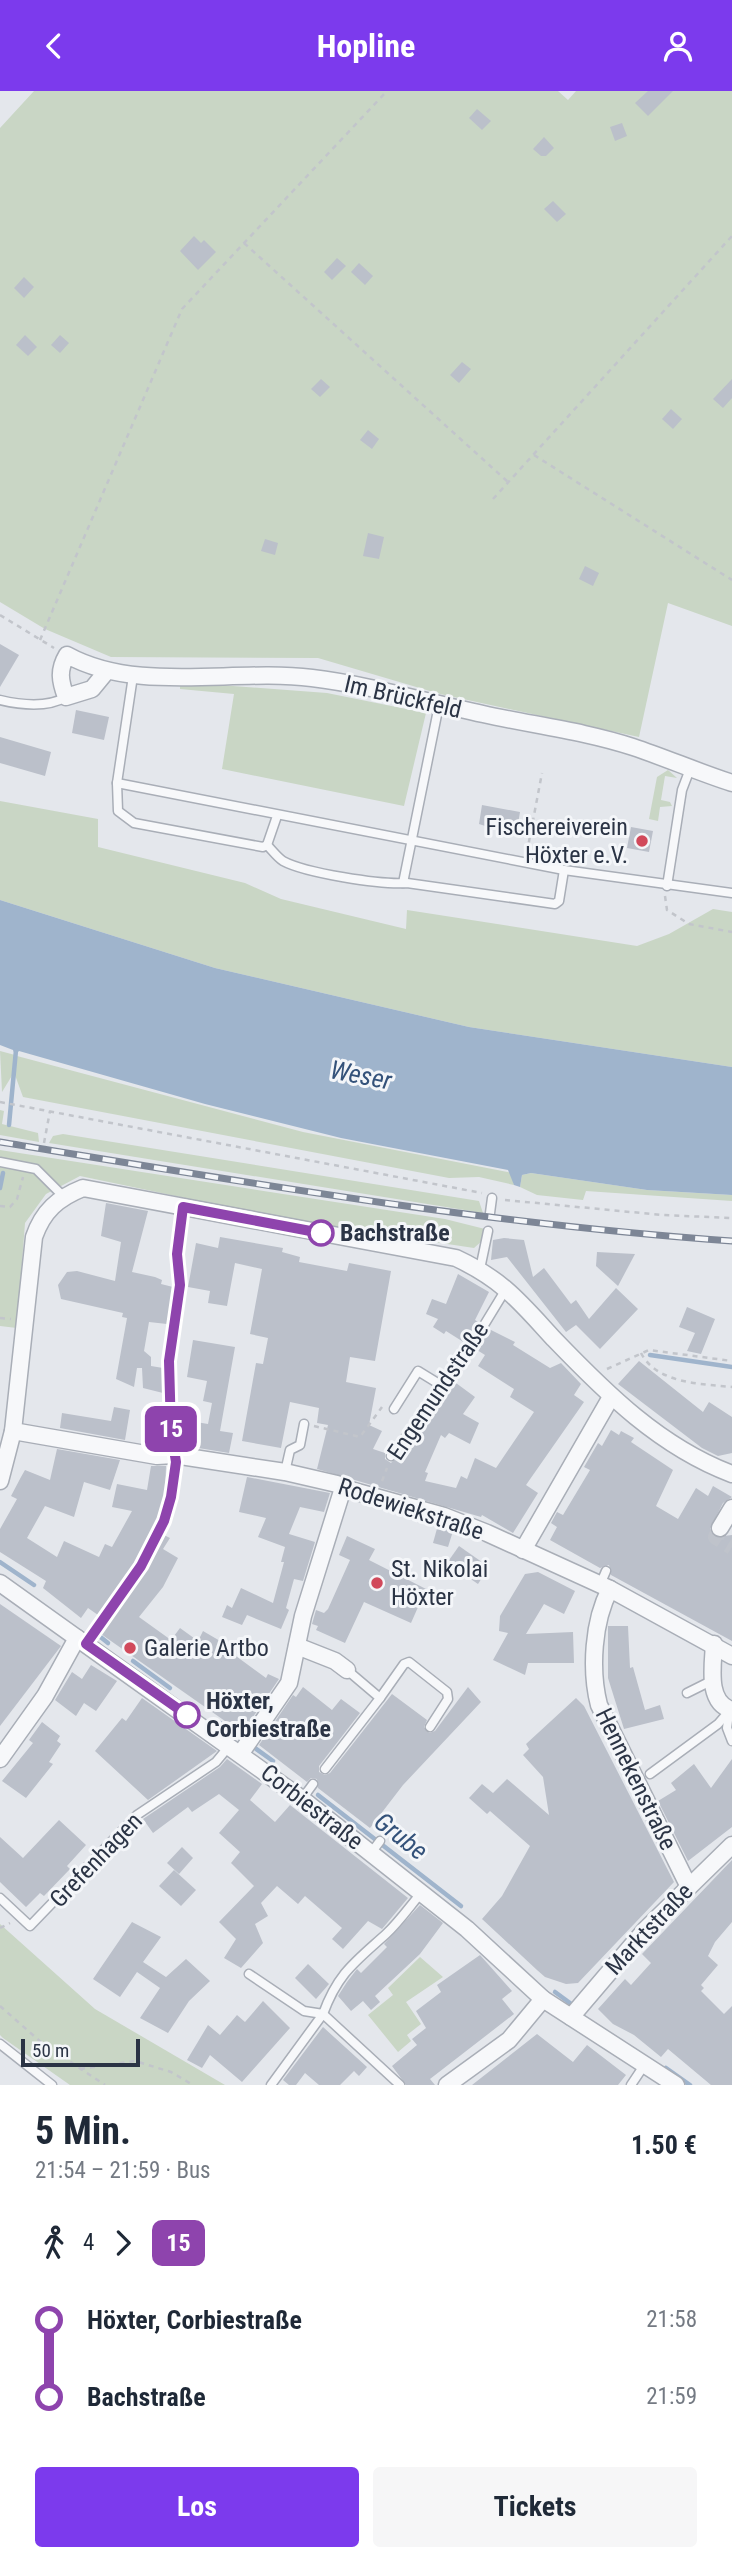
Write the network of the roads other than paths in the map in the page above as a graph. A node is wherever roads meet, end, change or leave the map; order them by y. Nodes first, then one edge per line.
1 (106, 672) junction
2 (133, 676) junction
3 (66, 697) junction
4 (0, 700) edge
5 (439, 705) junction
6 (690, 769) junction
7 (117, 783) junction
8 (732, 783) edge
9 (277, 816) junction
10 (411, 840) junction
11 (267, 845) junction
12 (565, 870) junction
13 (403, 883) junction
14 (666, 890) junction
15 (732, 893) edge
16 (0, 1162) edge
17 (63, 1196) junction
18 (492, 1198) road end
19 (183, 1207) junction
20 (490, 1213) dead end
21 (488, 1231) dead end
22 (480, 1269) junction
23 (507, 1287) junction
24 (444, 1387) junction
25 (611, 1397) junction
26 (394, 1409) road end
27 (304, 1424) road end
28 (13, 1431) junction
29 (174, 1455) junction
30 (391, 1456) road end
31 (285, 1472) junction
32 (732, 1474) edge
33 (0, 1481) edge
34 (343, 1488) junction
35 (732, 1508) edge
36 (720, 1528) dead end
37 (523, 1551) junction
38 (606, 1582) junction
39 (0, 1583) edge
40 (85, 1639) junction
41 (714, 1644) junction
42 (297, 1646) junction
43 (732, 1656) edge
44 (347, 1670) joint
45 (713, 1680) junction
46 (687, 1693) dead end
47 (380, 1698) junction
48 (731, 1710) edge
49 (430, 1727) dead end
50 (732, 1741) edge
51 (242, 1746) junction
52 (0, 1759) edge
53 (325, 1769) dead end
54 (650, 1774) dead end
55 (313, 1784) dead end
56 (302, 1799) junction
57 (732, 1845) edge
58 (688, 1885) junction
59 (422, 1892) junction
60 (0, 1898) edge
61 (249, 1974) dead end
62 (543, 1999) junction
63 (575, 2011) junction
64 (323, 2014) junction
65 (0, 2044) edge
66 (645, 2064) junction
67 (52, 2085) edge
68 (271, 2085) edge
69 (400, 2085) edge
70 (447, 2085) edge
71 (631, 2085) edge
72 (676, 2085) edge

1 - 2 street, Im Brückfeld
1 - 3 street
1 - 3 street, Im Brückfeld
2 - 5 street, Im Brückfeld
2 - 7 lane
3 - 4 lane
5 - 6 street, Im Brückfeld
5 - 10 lane
6 - 8 street, Im Brückfeld
6 - 14 lane
7 - 9 lane
7 - 11 lane
9 - 10 lane
9 - 11 lane
10 - 12 lane
10 - 13 lane
11 - 13 lane
12 - 13 lane
12 - 14 lane
14 - 15 lane
16 - 17 lane
17 - 19 street
17 - 28 street
18 - 20 lane
19 - 22 street
19 - 29 lane
21 - 22 lane
22 - 23 street
23 - 24 lane, Engemundstraße
23 - 25 street
24 - 26 lane
24 - 30 lane, Engemundstraße
25 - 32 street
25 - 37 street
27 - 31 lane
28 - 29 street, Rodewiekstraße
28 - 33 street
29 - 31 street, Rodewiekstraße
29 - 40 lane
31 - 34 street, Rodewiekstraße
34 - 37 street, Rodewiekstraße
34 - 42 street
35 - 36 street
37 - 38 street, Rodewiekstraße
38 - 41 street, Rodewiekstraße
38 - 58 street, Hennekenstraße
39 - 40 street, Corbiestraße
40 - 51 street, Corbiestraße
40 - 52 street
41 - 43 street, Rodewiekstraße
41 - 45 street
42 - 44 street
42 - 51 street
44 - 47 lane
45 - 46 lane
45 - 48 street
47 - 49 lane
47 - 53 lane
48 - 50 lane
48 - 54 lane
51 - 56 street, Corbiestraße
51 - 60 lane, Grefenhagen
55 - 56 lane
56 - 59 street, Corbiestraße
57 - 58 street, Marktstraße
58 - 63 street, Marktstraße
59 - 62 street, Corbiestraße
59 - 64 lane
61 - 64 lane
62 - 63 street, Corbiestraße
62 - 70 street
63 - 66 street, Corbiestraße
64 - 68 lane
64 - 69 lane
65 - 67 lane
66 - 71 lane
66 - 72 street, Corbiestraße

